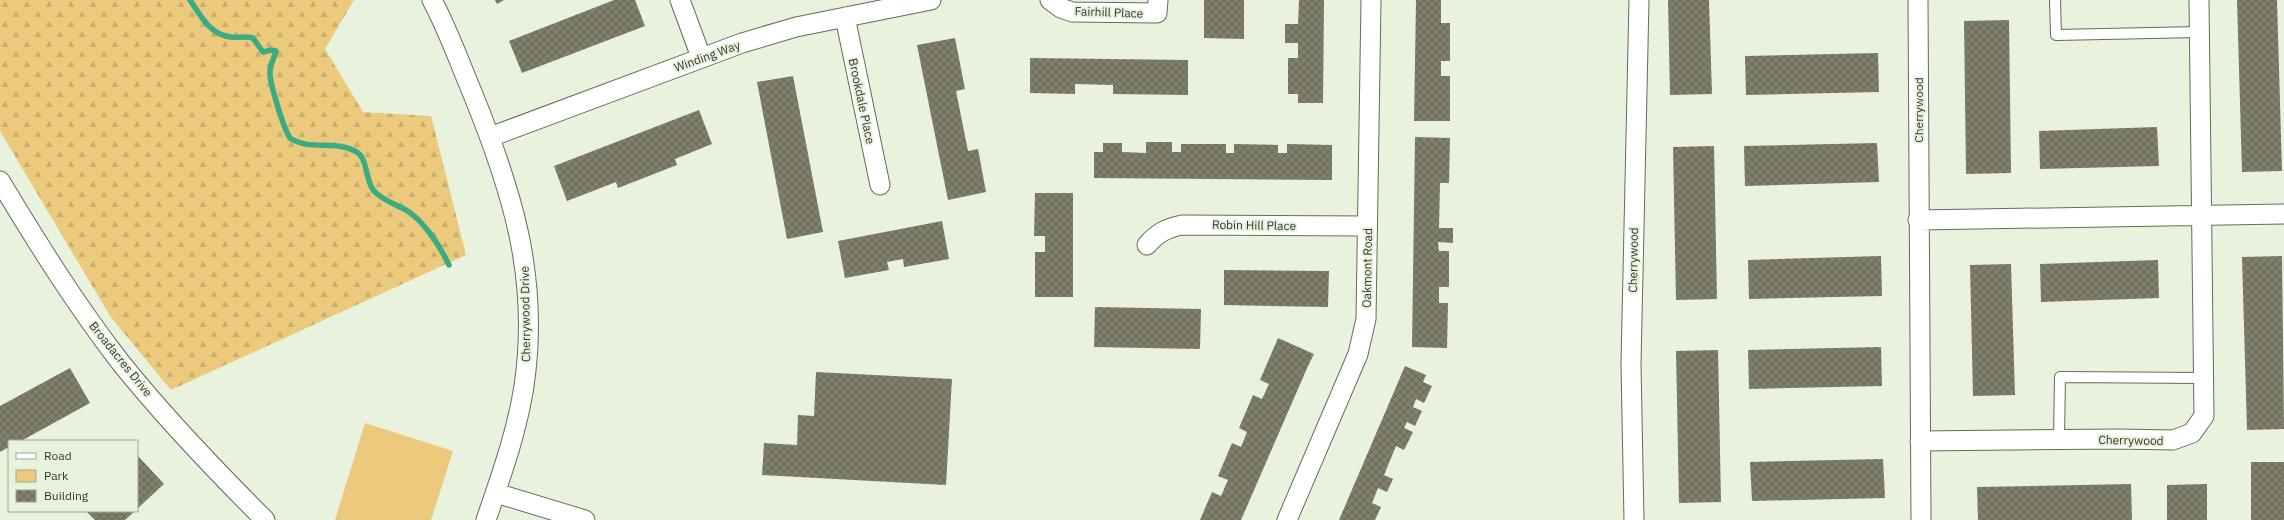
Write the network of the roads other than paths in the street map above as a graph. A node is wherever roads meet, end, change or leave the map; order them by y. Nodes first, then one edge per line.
1 (432, 0) edge
2 (680, 0) edge
3 (931, 0) edge
4 (1050, 0) edge
5 (1158, 0) edge
6 (1371, 0) edge
7 (1639, 0) edge
8 (1918, 0) edge
9 (2055, 0) edge
10 (2199, 0) edge
11 (845, 17) junction
12 (2199, 32) junction
13 (701, 57) junction
14 (490, 137) junction
15 (0, 181) edge
16 (880, 186) dead end
17 (2284, 214) edge
18 (2202, 215) junction
19 (1918, 220) junction
20 (1367, 226) junction
21 (1147, 245) dead end
22 (2204, 378) junction
23 (2060, 439) junction
24 (1920, 441) junction
25 (496, 493) junction
26 (265, 520) edge
27 (486, 520) edge
28 (586, 520) edge
29 (1287, 520) edge
30 (1634, 520) edge
31 (1921, 520) edge

1 - 14 street, Cherrywood Drive
2 - 13 street
3 - 11 street, Winding Way
4 - 5 street, Fairhill Place
6 - 20 street, Oakmont Road
7 - 30 street, Cherrywood
8 - 19 street, Cherrywood
9 - 12 lane
10 - 12 street, Cherrywood
11 - 13 street, Winding Way
11 - 16 street, Brookdale Place
12 - 18 street, Cherrywood
13 - 14 street, Winding Way
14 - 25 street, Cherrywood Drive
15 - 26 street, Broadacres Drive
17 - 18 street
18 - 19 street
18 - 22 street, Cherrywood
19 - 24 street, Cherrywood
20 - 21 street, Robin Hill Place
20 - 29 street, Oakmont Road
22 - 23 street, Cherrywood
22 - 23 lane
23 - 24 street, Cherrywood
24 - 31 street, Cherrywood
25 - 27 street, Cherrywood Drive
25 - 28 street

